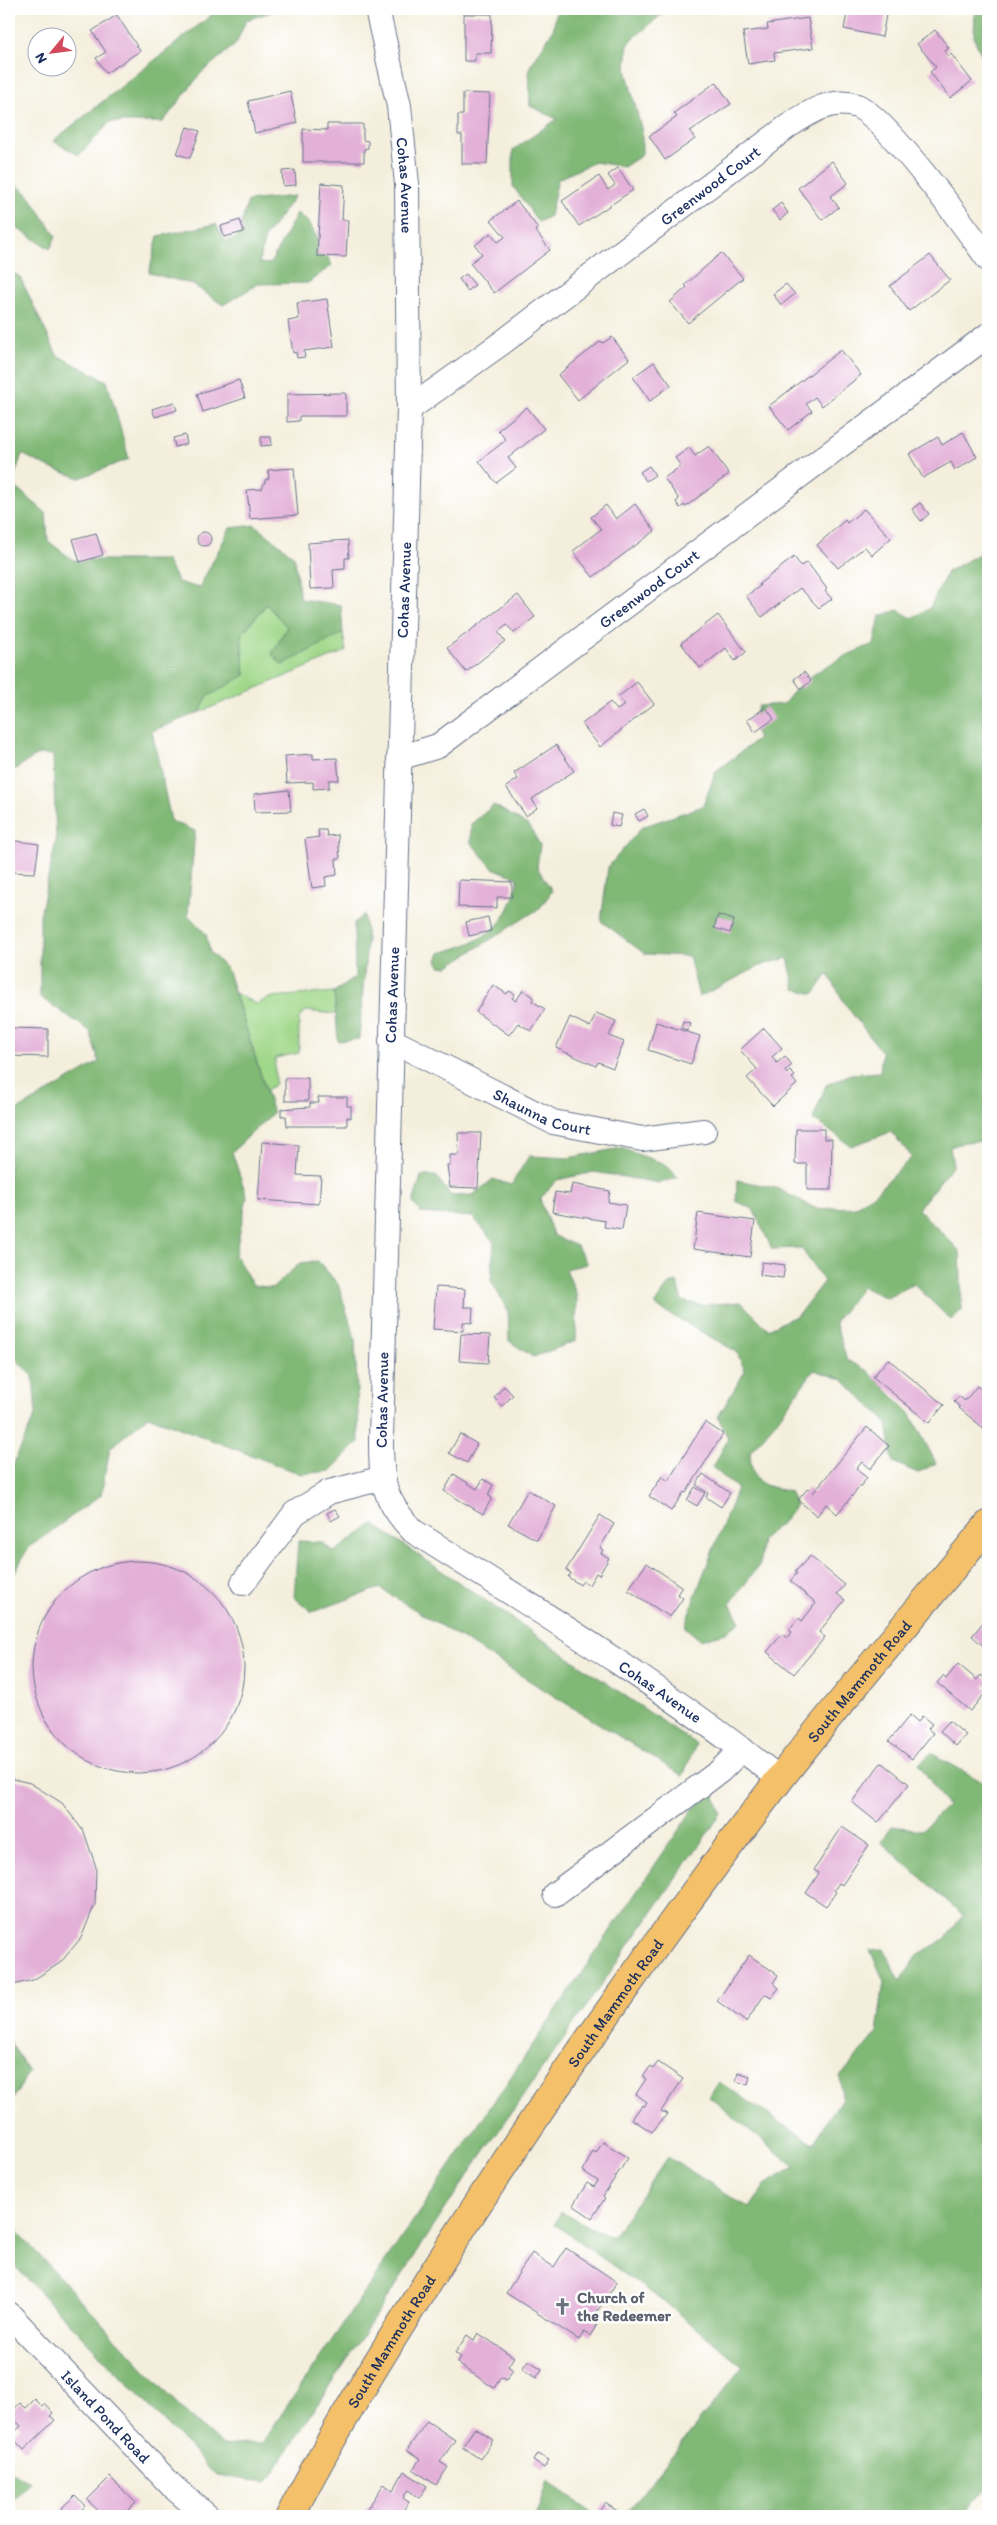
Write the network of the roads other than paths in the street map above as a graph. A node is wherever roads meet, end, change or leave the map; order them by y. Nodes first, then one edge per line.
1 (377, 9) edge
2 (988, 259) edge
3 (988, 336) edge
4 (409, 409) junction
5 (399, 758) junction
6 (390, 1040) junction
7 (704, 1131) dead end
8 (383, 1478) junction
9 (988, 1525) edge
10 (243, 1583) dead end
11 (742, 1749) junction
12 (780, 1779) junction
13 (555, 1894) dead end
14 (9, 2314) edge
15 (207, 2516) edge
16 (290, 2516) edge

1 - 4 street, Cohas Avenue
2 - 4 street, Greenwood Court
3 - 5 street, Greenwood Court
4 - 5 street, Cohas Avenue
5 - 6 street, Cohas Avenue
6 - 7 street, Shaunna Court
6 - 8 street, Cohas Avenue
8 - 10 street
8 - 11 street, Cohas Avenue
9 - 12 main road, South Mammoth Road
11 - 12 street, Cohas Avenue
11 - 13 street
12 - 16 main road, South Mammoth Road
14 - 15 street, Island Pond Road

